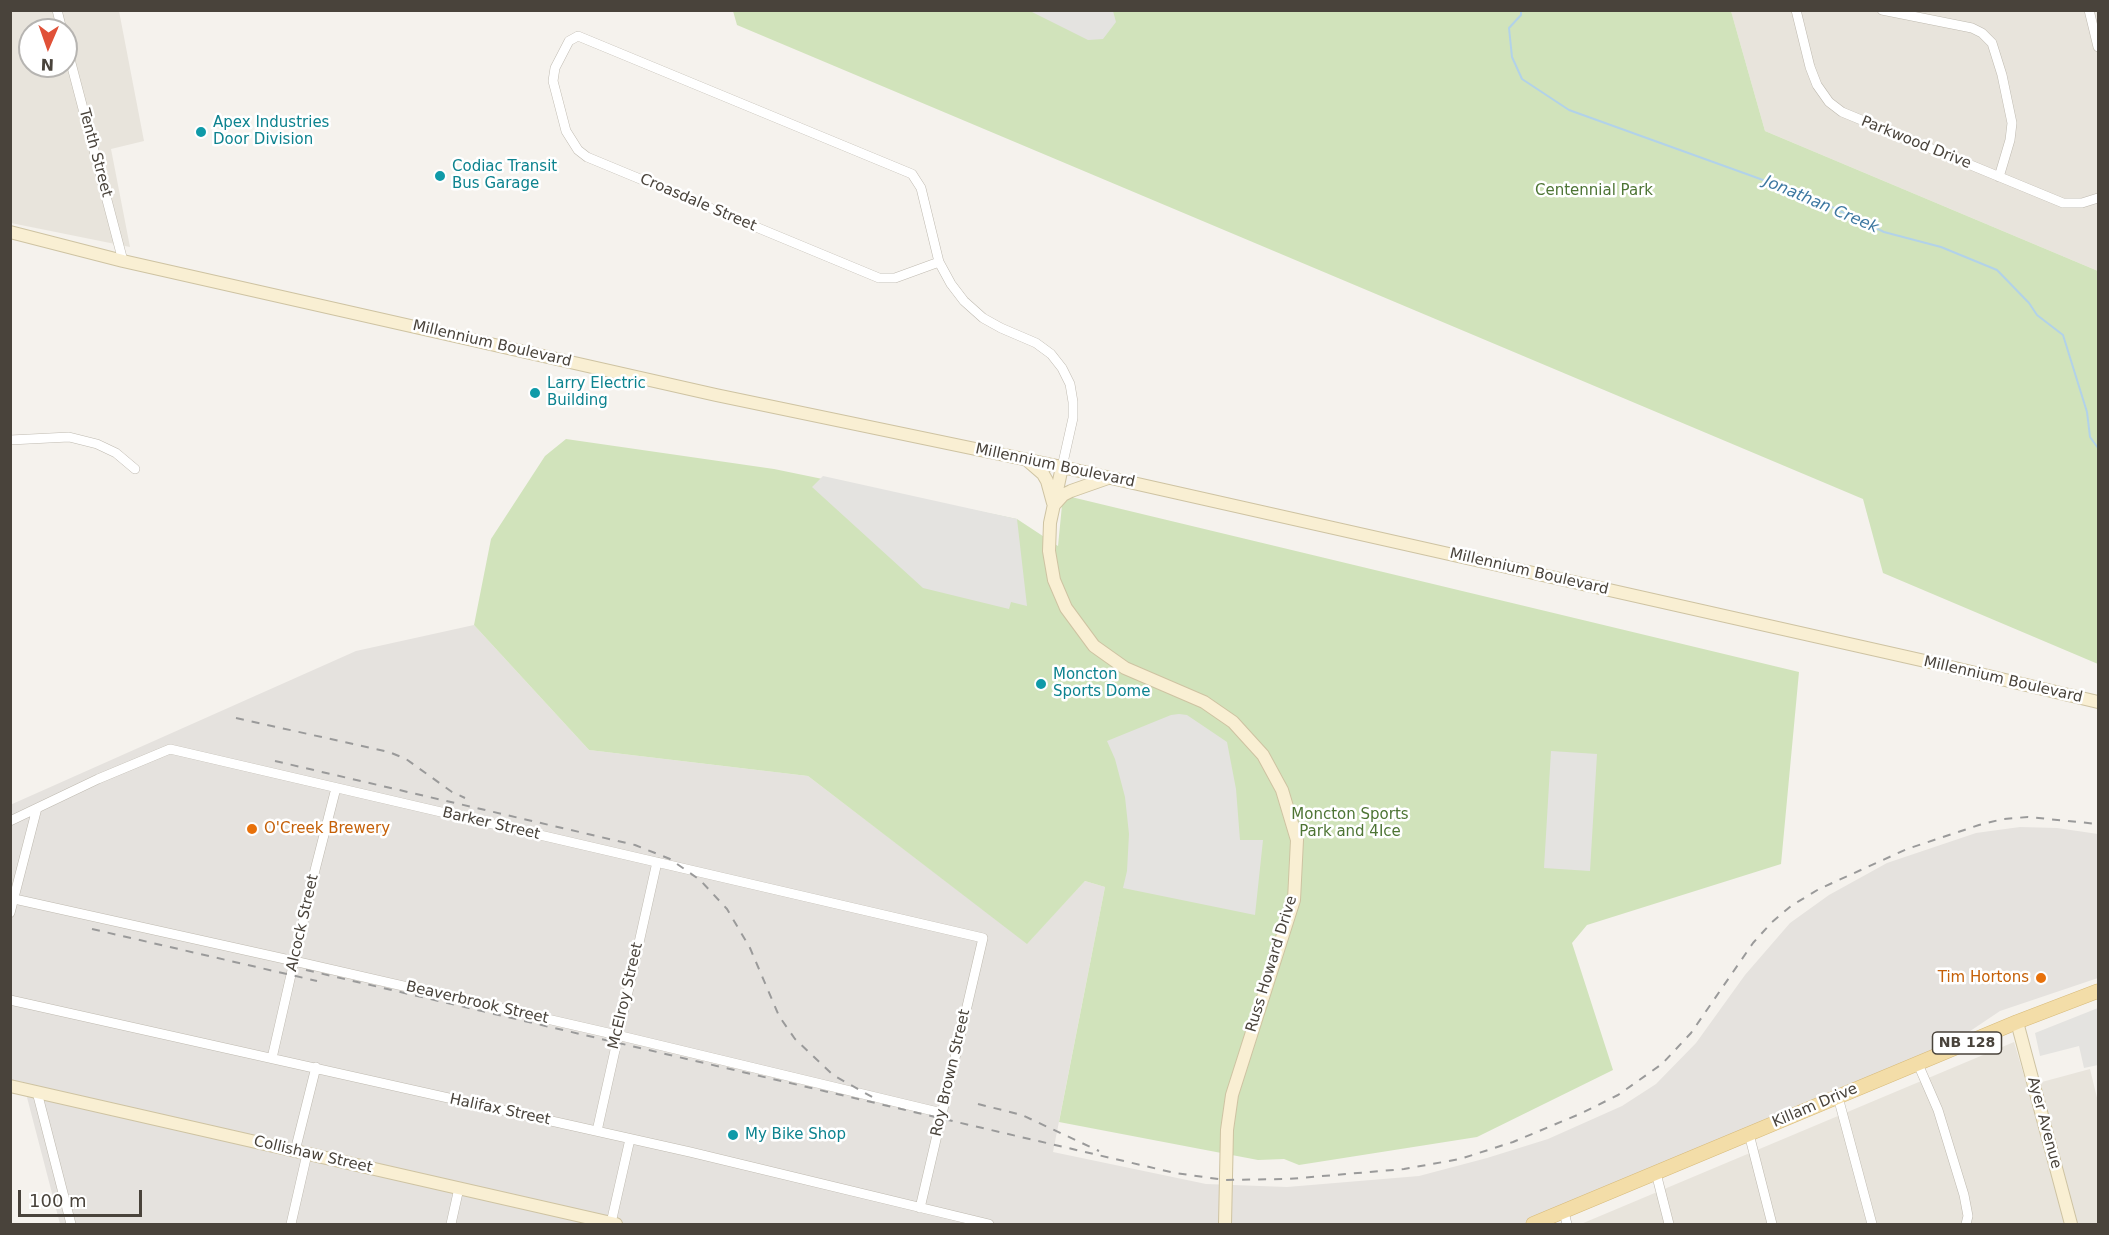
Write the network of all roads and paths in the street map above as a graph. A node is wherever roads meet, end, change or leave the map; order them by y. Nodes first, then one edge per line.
1 (1796, 10) edge
2 (1882, 10) edge
3 (2089, 10) edge
4 (2098, 47) edge
5 (75, 78) edge
6 (1999, 177) junction
7 (2098, 198) edge
8 (11, 230) edge
9 (123, 261) junction
10 (939, 262) junction
11 (10, 440) edge
12 (1027, 460) junction
13 (1062, 467) junction
14 (135, 469) dead end
15 (1110, 478) junction
16 (1054, 505) junction
17 (2098, 702) edge
18 (336, 788) junction
19 (37, 808) junction
20 (10, 821) edge
21 (657, 862) junction
22 (12, 899) edge
23 (10, 913) edge
24 (983, 938) joint
25 (294, 961) junction
26 (2098, 991) edge
27 (10, 1000) edge
28 (2017, 1022) junction
29 (617, 1035) junction
30 (272, 1058) junction
31 (1918, 1064) junction
32 (316, 1067) junction
33 (10, 1086) edge
34 (37, 1092) junction
35 (1838, 1097) junction
36 (942, 1113) junction
37 (597, 1131) junction
38 (1749, 1134) junction
39 (630, 1139) junction
40 (301, 1152) junction
41 (1656, 1173) junction
42 (459, 1188) junction
43 (920, 1208) junction
44 (1565, 1218) edge
45 (957, 1221) edge
46 (1226, 1221) edge
47 (71, 1224) edge
48 (291, 1224) edge
49 (451, 1224) edge
50 (613, 1224) edge
51 (989, 1224) edge
52 (1533, 1224) edge
53 (1669, 1224) edge
54 (1772, 1224) edge
55 (1872, 1224) edge
56 (1966, 1224) edge
57 (2071, 1224) edge

1 - 6 street, Parkwood Drive
2 - 6 street
3 - 4 street
5 - 9 street, Tenth Street
6 - 7 street, Parkwood Drive
8 - 9 main road, Millennium Boulevard
9 - 12 main road, Millennium Boulevard
10 - 10 street, Croasdale Street
10 - 13 street
11 - 14 street
12 - 13 main road, Millennium Boulevard
12 - 16 main road
13 - 15 main road, Millennium Boulevard
13 - 16 main road, Russ Howard Drive
15 - 16 main road
15 - 17 main road, Millennium Boulevard
16 - 46 main road, Russ Howard Drive
18 - 19 street, Barker Street
18 - 21 street, Barker Street
18 - 25 street, Alcock Street
19 - 20 street, Barker Street
19 - 22 street
21 - 24 street, Barker Street
21 - 29 street, McElroy Street
22 - 23 street
22 - 25 street, Beaverbrook Street
24 - 36 street, Roy Brown Street
25 - 29 street, Beaverbrook Street
25 - 30 street, Alcock Street
26 - 28 main road, Killam Drive / NB 128
27 - 30 street, Halifax Street
28 - 31 main road, Killam Drive / NB 128
28 - 57 main road, Ayer Avenue
29 - 36 street, Beaverbrook Street
29 - 37 street, McElroy Street
30 - 32 street, Halifax Street
31 - 35 main road, Killam Drive / NB 128
31 - 56 street
32 - 37 street, Halifax Street
32 - 40 street
33 - 34 main road, Collishaw Street
34 - 40 main road, Collishaw Street
34 - 47 street
35 - 38 main road, Killam Drive / NB 128
35 - 55 street
36 - 43 street, Roy Brown Street
37 - 39 street, Halifax Street
38 - 41 main road, Killam Drive / NB 128
38 - 54 street
39 - 43 street, Halifax Street
39 - 50 street
40 - 42 main road, Collishaw Street
40 - 48 street
41 - 44 main road, Killam Drive / NB 128
41 - 53 street
42 - 49 street
42 - 50 main road, Collishaw Street
43 - 45 street, Halifax Street
44 - 52 main road, Killam Drive / NB 128
45 - 51 street, Halifax Street

